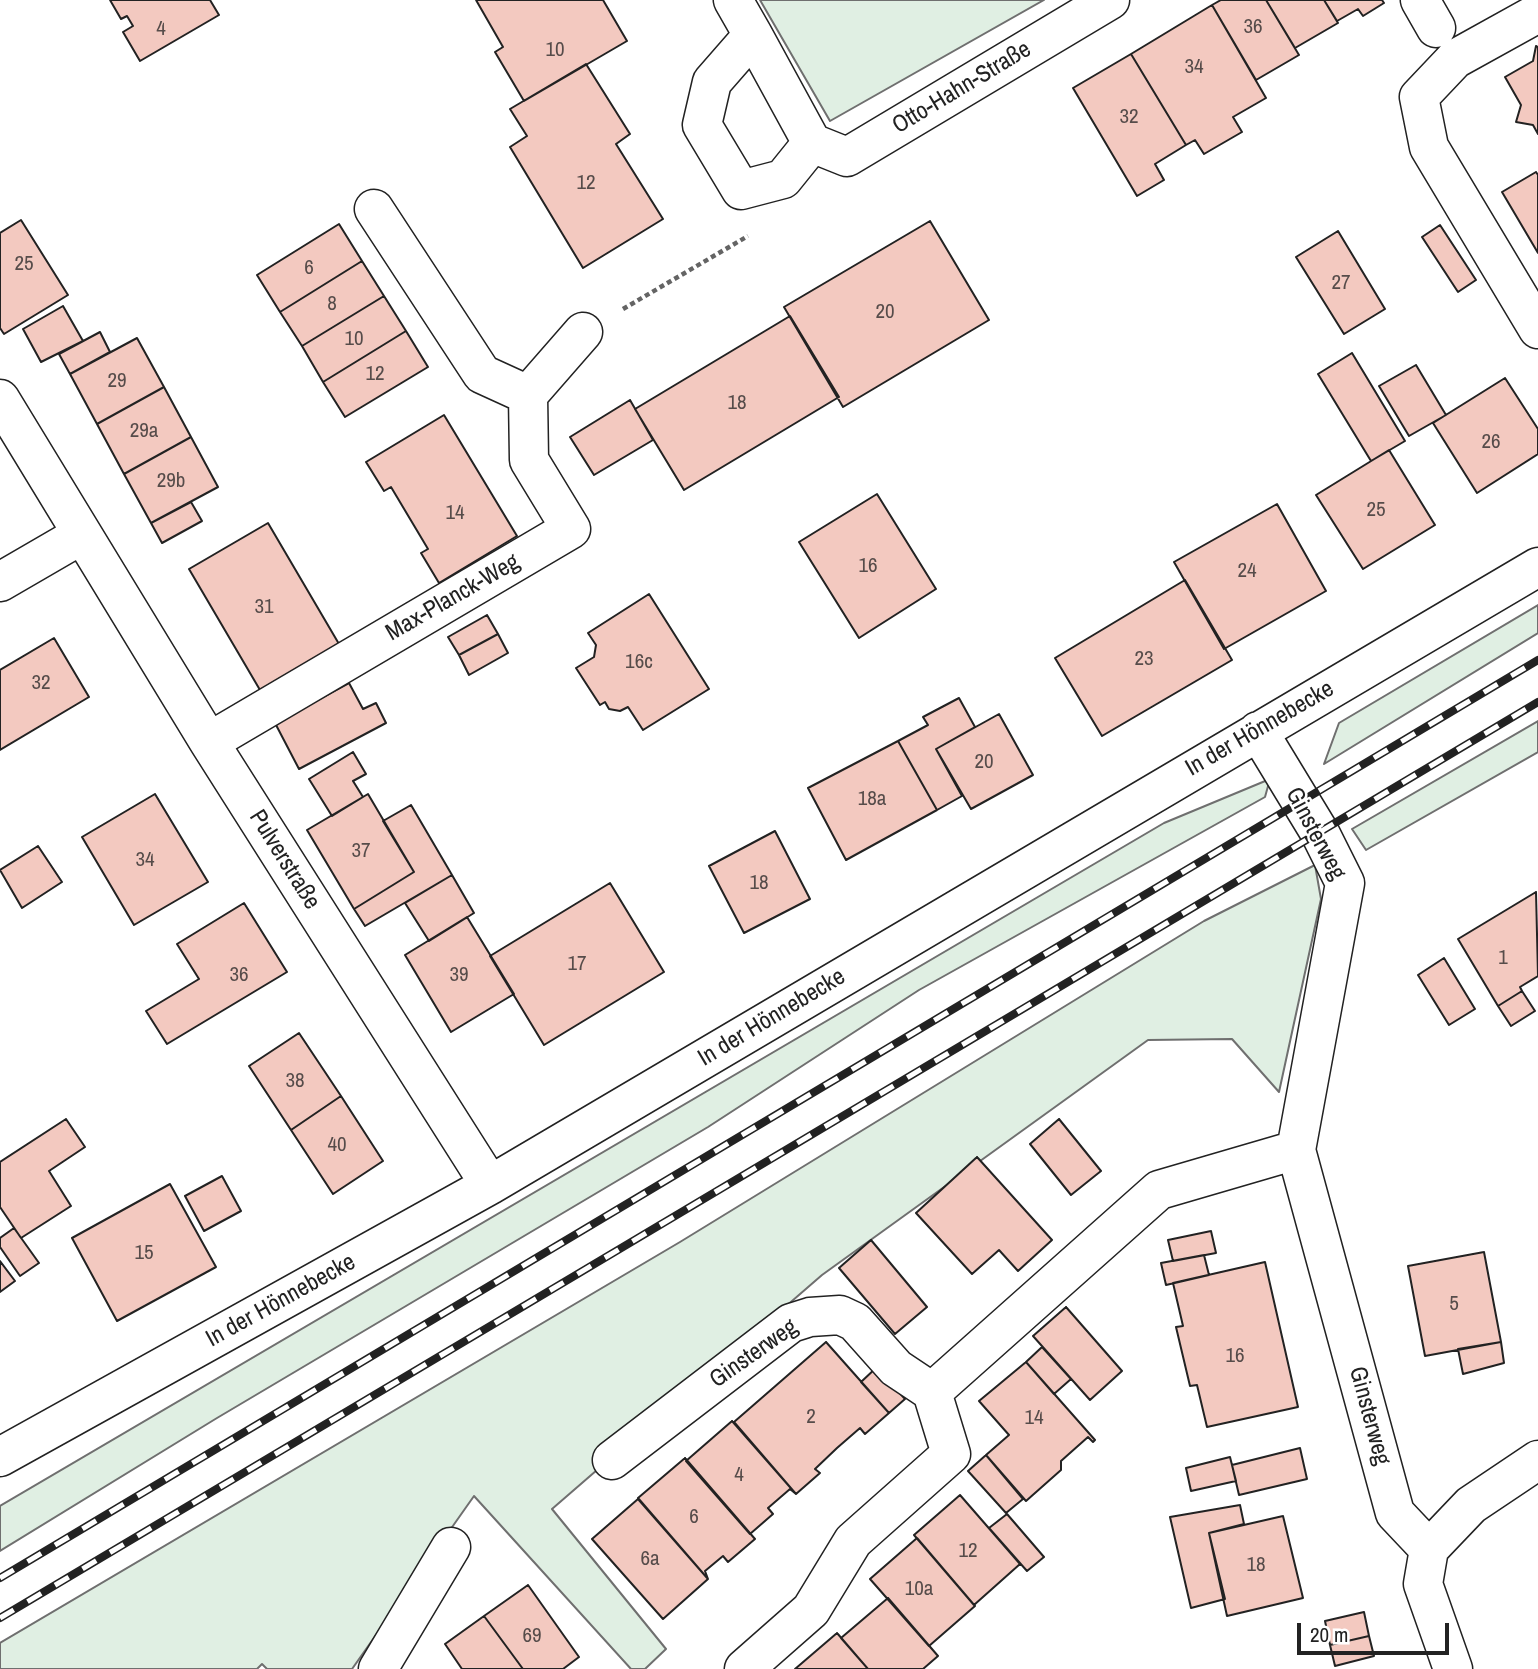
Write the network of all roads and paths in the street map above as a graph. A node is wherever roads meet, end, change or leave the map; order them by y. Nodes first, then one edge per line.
1 (733, 0) edge
2 (1110, 0) edge
3 (1538, 13) edge
4 (753, 35) junction
5 (811, 143) junction
6 (374, 209) dead end
7 (752, 234) dead end
8 (1538, 329) edge
9 (583, 332) joint
10 (528, 395) junction
11 (0, 399) edge
12 (81, 535) junction
13 (1538, 567) edge
14 (0, 582) edge
15 (1258, 730) junction
16 (209, 742) junction
17 (1296, 1150) junction
18 (490, 1185) junction
19 (932, 1392) junction
20 (0, 1457) edge
21 (612, 1460) dead end
22 (1538, 1460) edge
23 (451, 1547) dead end
24 (1429, 1549) junction
25 (378, 1669) edge
26 (744, 1669) edge
27 (1453, 1669) edge

1 - 4 street
2 - 5 street, Otto-Hahn-Straße
3 - 8 street
4 - 5 street
4 - 5 street
6 - 10 street
7 - 9 path
9 - 10 street
10 - 16 street, Max-Planck-Weg
11 - 12 street, Pulverstraße
12 - 14 street
12 - 16 street, Pulverstraße
13 - 15 street, In der Hönnebecke
15 - 17 street, Ginsterweg
15 - 18 street, In der Hönnebecke
16 - 18 street, Pulverstraße
17 - 19 street
17 - 24 street, Ginsterweg
18 - 20 street, In der Hönnebecke
19 - 21 street, Ginsterweg
19 - 26 street
22 - 24 street
23 - 25 street
24 - 27 street

